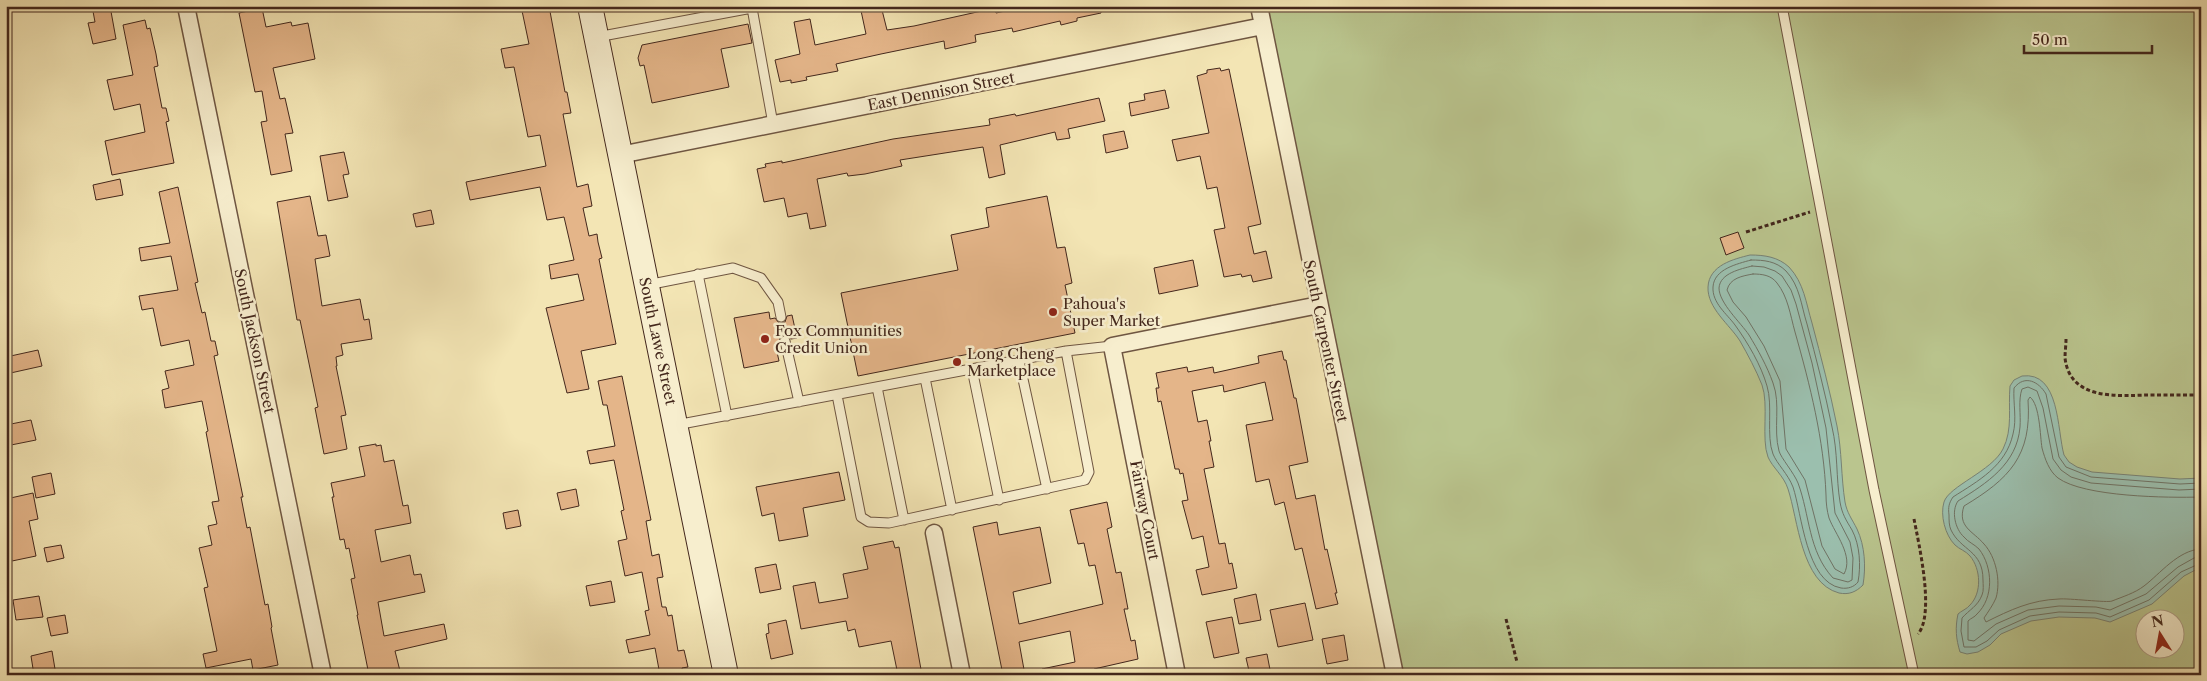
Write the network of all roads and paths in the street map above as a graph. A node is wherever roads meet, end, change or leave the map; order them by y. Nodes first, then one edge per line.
1 (186, 6) edge
2 (590, 6) edge
3 (1259, 6) edge
4 (1782, 6) edge
5 (1263, 26) junction
6 (597, 37) junction
7 (774, 124) junction
8 (620, 156) junction
9 (1820, 210) junction
10 (1746, 232) dead end
11 (698, 274) junction
12 (647, 285) junction
13 (1319, 305) junction
14 (781, 317) dead end
15 (2066, 338) dead end
16 (785, 340) dead end
17 (1112, 346) junction
18 (1066, 351) junction
19 (1019, 361) junction
20 (972, 370) junction
21 (925, 378) junction
22 (877, 387) junction
23 (837, 395) junction
24 (2201, 396) edge
25 (799, 402) junction
26 (727, 416) junction
27 (675, 425) junction
28 (1048, 489) junction
29 (999, 500) junction
30 (952, 510) junction
31 (930, 515) junction
32 (1914, 519) dead end
33 (904, 520) junction
34 (934, 533) joint
35 (1506, 619) dead end
36 (1908, 646) junction
37 (1517, 662) dead end
38 (323, 675) edge
39 (726, 675) edge
40 (962, 675) edge
41 (1178, 675) edge
42 (1395, 675) edge
43 (1914, 675) edge

1 - 38 street, South Jackson Street
2 - 6 main road, South Lawe Street
3 - 5 street, South Carpenter Street
4 - 9 lane
5 - 7 street, East Dennison Street
5 - 13 street, South Carpenter Street
6 - 7 lane
6 - 8 main road, South Lawe Street
7 - 8 street, East Dennison Street
8 - 12 main road, South Lawe Street
9 - 10 path
9 - 36 lane
11 - 12 lane
11 - 14 lane
11 - 26 lane
12 - 27 main road, South Lawe Street
13 - 17 street
13 - 42 street, South Carpenter Street
15 - 24 path
16 - 25 lane
17 - 18 lane
17 - 41 street, Fairway Court
18 - 19 lane
18 - 28 lane
19 - 20 lane
19 - 28 lane
20 - 21 lane
20 - 29 lane
21 - 22 lane
21 - 30 lane
22 - 23 lane
22 - 33 lane
23 - 25 lane
23 - 33 lane
25 - 26 lane
26 - 27 lane
27 - 39 main road, South Lawe Street
28 - 29 lane
29 - 30 lane
30 - 31 lane
31 - 33 lane
31 - 34 lane
32 - 36 path
34 - 40 street
35 - 37 path
36 - 43 lane

